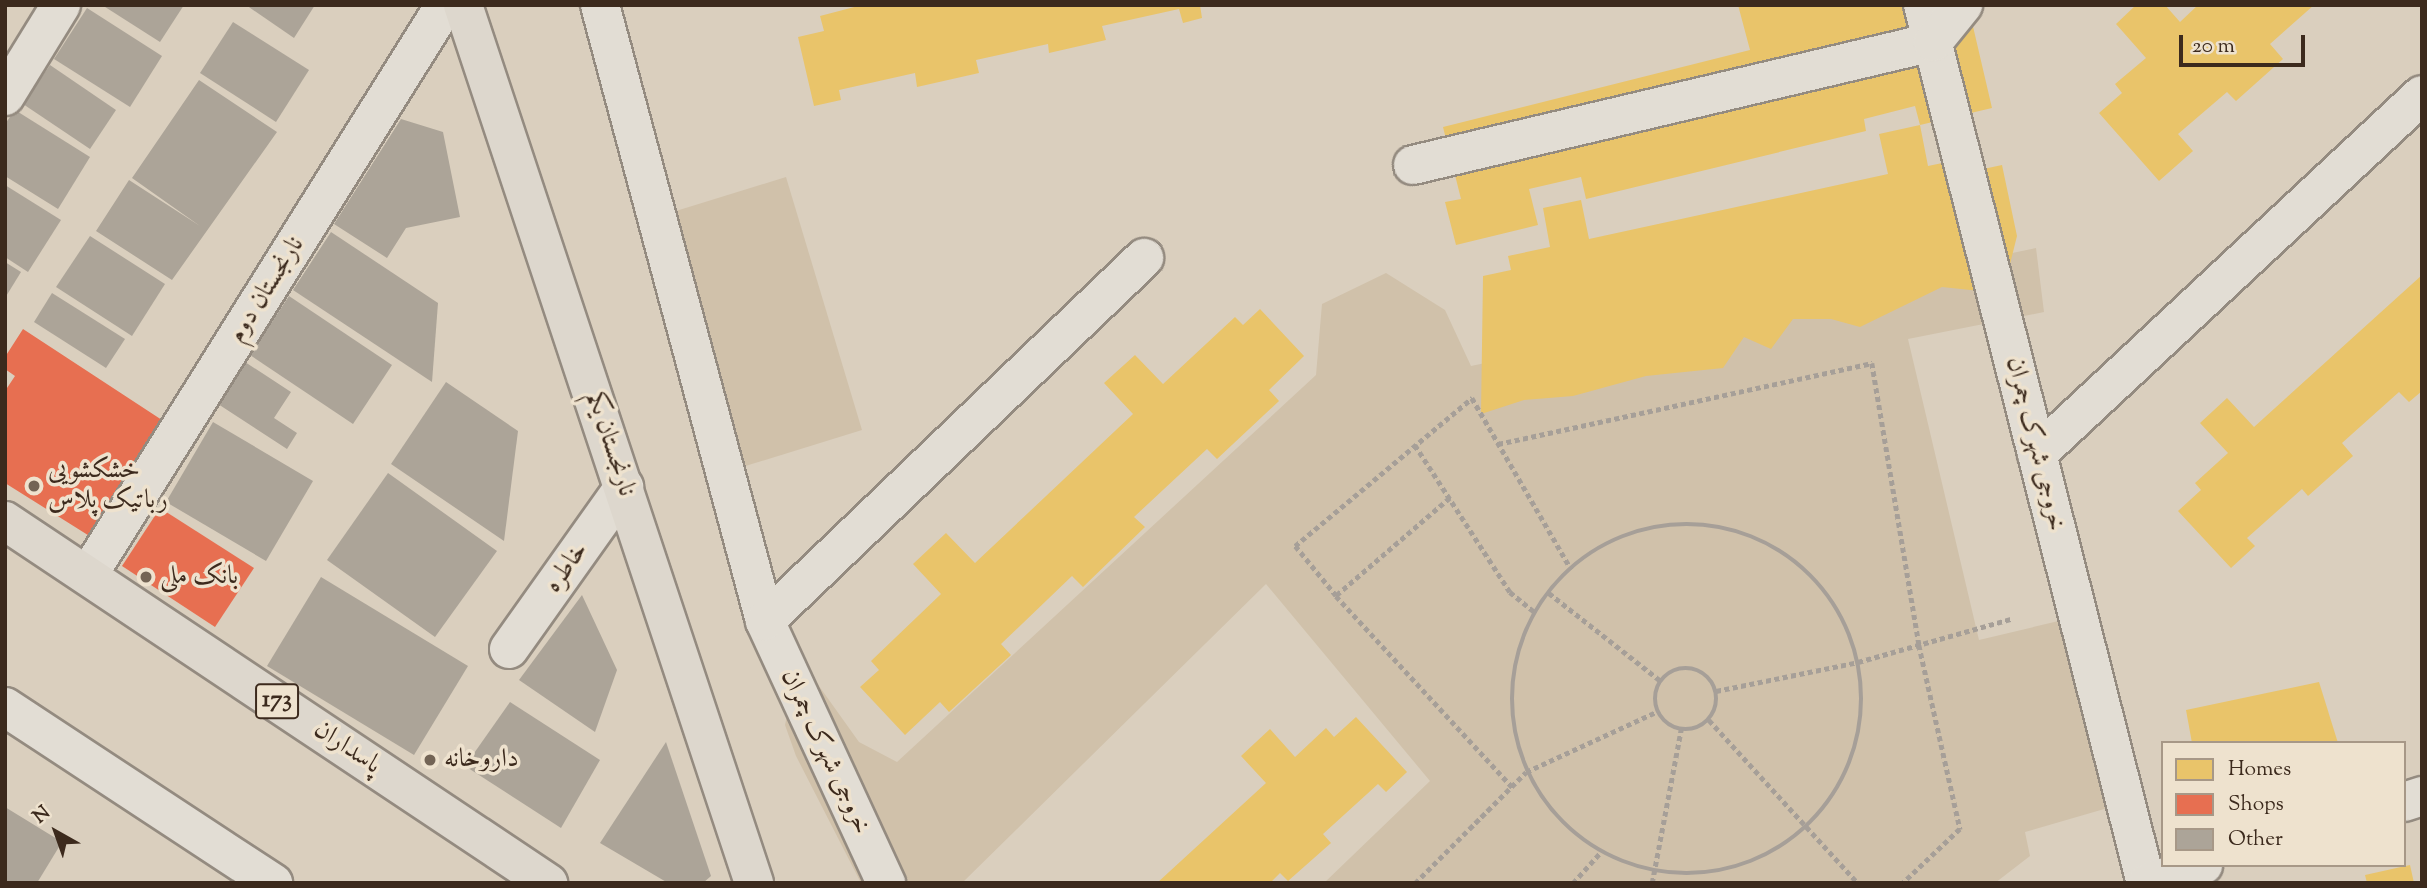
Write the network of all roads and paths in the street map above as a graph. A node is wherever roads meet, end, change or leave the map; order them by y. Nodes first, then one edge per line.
1 (61, 5) edge
2 (445, 5) edge
3 (463, 5) edge
4 (1923, 5) edge
5 (1963, 5) edge
6 (602, 6) edge
7 (1933, 43) junction
8 (2422, 95) edge
9 (5, 96) edge
10 (1413, 165) dead end
11 (1144, 258) dead end
12 (1498, 444) junction
13 (1416, 445) junction
14 (2038, 454) junction
15 (624, 486) junction
16 (1450, 498) junction
17 (5, 521) edge
18 (1571, 569) junction
19 (88, 575) junction
20 (1548, 593) junction
21 (1336, 596) junction
22 (1535, 612) junction
23 (2011, 619) dead end
24 (765, 621) junction
25 (1919, 645) junction
26 (509, 649) dead end
27 (1858, 662) junction
28 (1661, 681) junction
29 (1716, 691) junction
30 (5, 707) edge
31 (1658, 711) junction
32 (1709, 720) junction
33 (1681, 729) junction
34 (1526, 772) junction
35 (1511, 787) junction
36 (1807, 828) junction
37 (1600, 853) junction
38 (2197, 867) edge
39 (1652, 872) junction
40 (273, 883) edge
41 (548, 883) edge
42 (754, 883) edge
43 (886, 883) edge
44 (1415, 883) edge
45 (1573, 883) edge
46 (1651, 883) edge
47 (1858, 883) edge
48 (1903, 883) edge
49 (2147, 883) edge

1 - 9 street
2 - 19 street, نارنجستان دوم
3 - 15 main road, نارنجستان یکم
4 - 7 street, خروجی شهرک چمران
5 - 7 street
6 - 24 street, خروجی شهرک چمران
7 - 10 street
7 - 14 street, خروجی شهرک چمران
8 - 14 street
11 - 24 street
12 - 13 path
12 - 18 path
12 - 25 path
13 - 16 path
13 - 21 path
14 - 49 street, خروجی شهرک چمران
15 - 26 street, خاطره
15 - 42 main road, نارنجستان یکم
16 - 21 path
16 - 22 path
17 - 19 main road, پاسداران / 173
18 - 20 path
18 - 27 path
19 - 41 main road, پاسداران / 173
20 - 22 path
20 - 28 path
21 - 35 path
22 - 34 path
23 - 25 path
24 - 43 street, خروجی شهرک چمران
25 - 27 path
25 - 48 path
27 - 29 path
27 - 36 path
28 - 29 path
28 - 31 path
29 - 32 path
30 - 40 street
31 - 33 path
31 - 34 path
32 - 33 path
32 - 36 path
33 - 39 path
34 - 35 path
34 - 37 path
35 - 44 path
36 - 39 path
36 - 47 path
37 - 39 path
37 - 45 path
38 - 49 street
39 - 46 path

